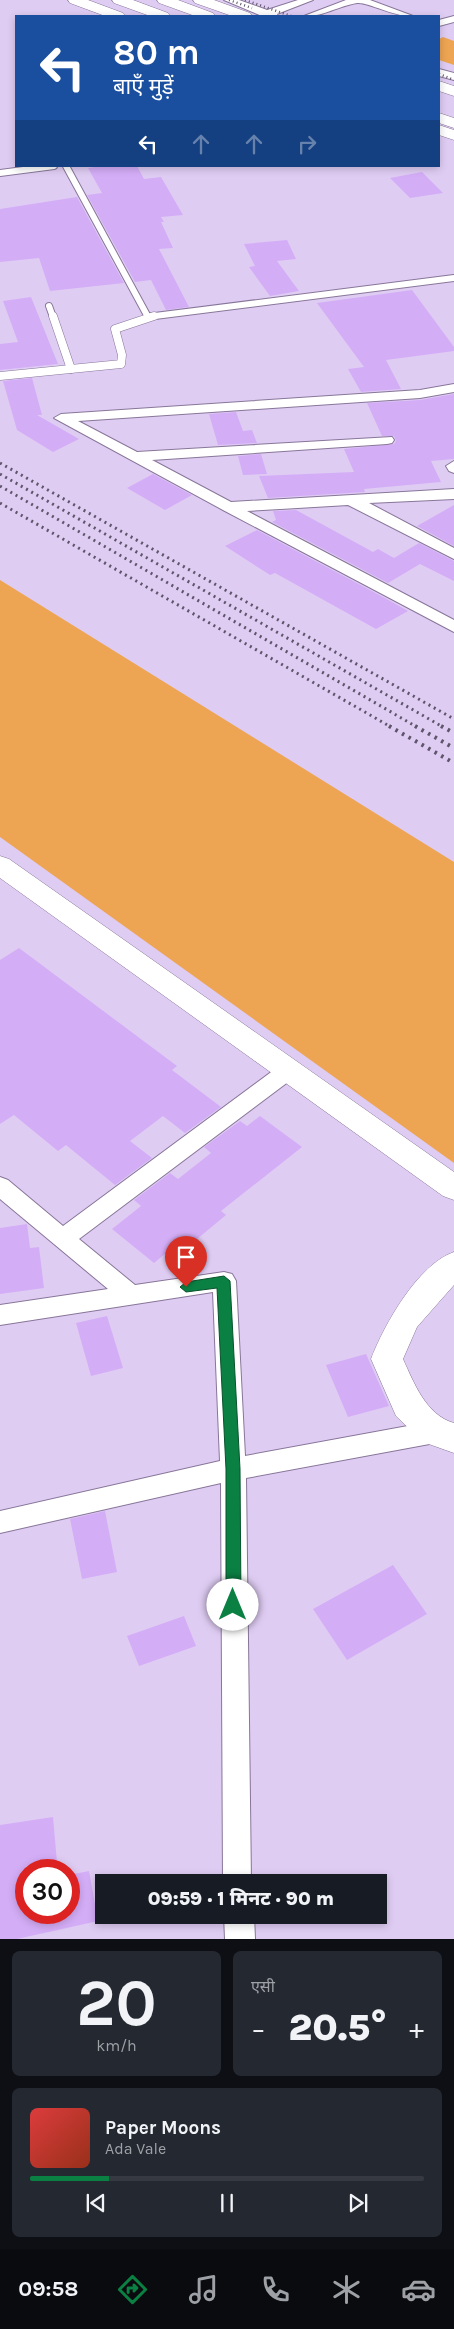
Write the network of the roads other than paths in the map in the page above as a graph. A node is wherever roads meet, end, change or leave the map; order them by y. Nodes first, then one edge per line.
1 (75, 0) edge
2 (102, 0) edge
3 (119, 0) edge
4 (164, 0) edge
5 (178, 0) edge
6 (200, 0) edge
7 (229, 0) edge
8 (308, 0) edge
9 (356, 0) edge
10 (360, 0) edge
11 (115, 15) edge
12 (136, 15) edge
13 (160, 15) edge
14 (205, 15) edge
15 (206, 15) edge
16 (242, 15) edge
17 (270, 15) edge
18 (312, 15) edge
19 (405, 15) edge
20 (454, 19) edge
21 (440, 23) edge
22 (440, 72) edge
23 (454, 77) edge
24 (440, 86) edge
25 (454, 91) edge
26 (440, 101) edge
27 (454, 106) edge
28 (440, 118) edge
29 (454, 124) edge
30 (440, 130) edge
31 (454, 135) edge
32 (47, 167) edge
33 (67, 167) edge
34 (0, 174) edge
35 (454, 278) edge
36 (49, 306) dead end
37 (148, 317) junction
38 (71, 369) junction
39 (0, 376) edge
40 (454, 388) edge
41 (387, 440) dead end
42 (134, 458) junction
43 (454, 494) edge
44 (351, 500) junction
45 (228, 508) junction
46 (454, 554) edge
47 (454, 627) edge
48 (0, 864) edge
49 (289, 1070) junction
50 (454, 1188) edge
51 (2, 1191) edge
52 (62, 1238) junction
53 (454, 1265) edge
54 (131, 1295) junction
55 (0, 1315) edge
56 (444, 1435) edge
57 (233, 1469) junction
58 (0, 1522) edge
59 (237, 1874) edge
60 (239, 1924) edge
61 (240, 1939) edge

1 - 11 main road
2 - 12 main road
3 - 13 main road
4 - 14 main road
5 - 15 main road
6 - 16 main road
7 - 17 street
8 - 17 street
9 - 18 street
10 - 19 street
20 - 21 street
22 - 23 street
24 - 25 main road
26 - 27 main road
28 - 29 main road
30 - 31 main road
32 - 34 lane
33 - 37 lane
35 - 37 lane
36 - 38 lane
37 - 38 lane
38 - 39 lane
40 - 42 street
41 - 42 street
42 - 45 street
43 - 44 street
44 - 45 street
44 - 46 street
45 - 47 street
48 - 49 main road
49 - 50 main road
49 - 52 street
51 - 52 street
52 - 54 street
53 - 56 main road
54 - 55 street
54 - 57 street
56 - 57 street
57 - 58 street
57 - 59 street
60 - 61 street

